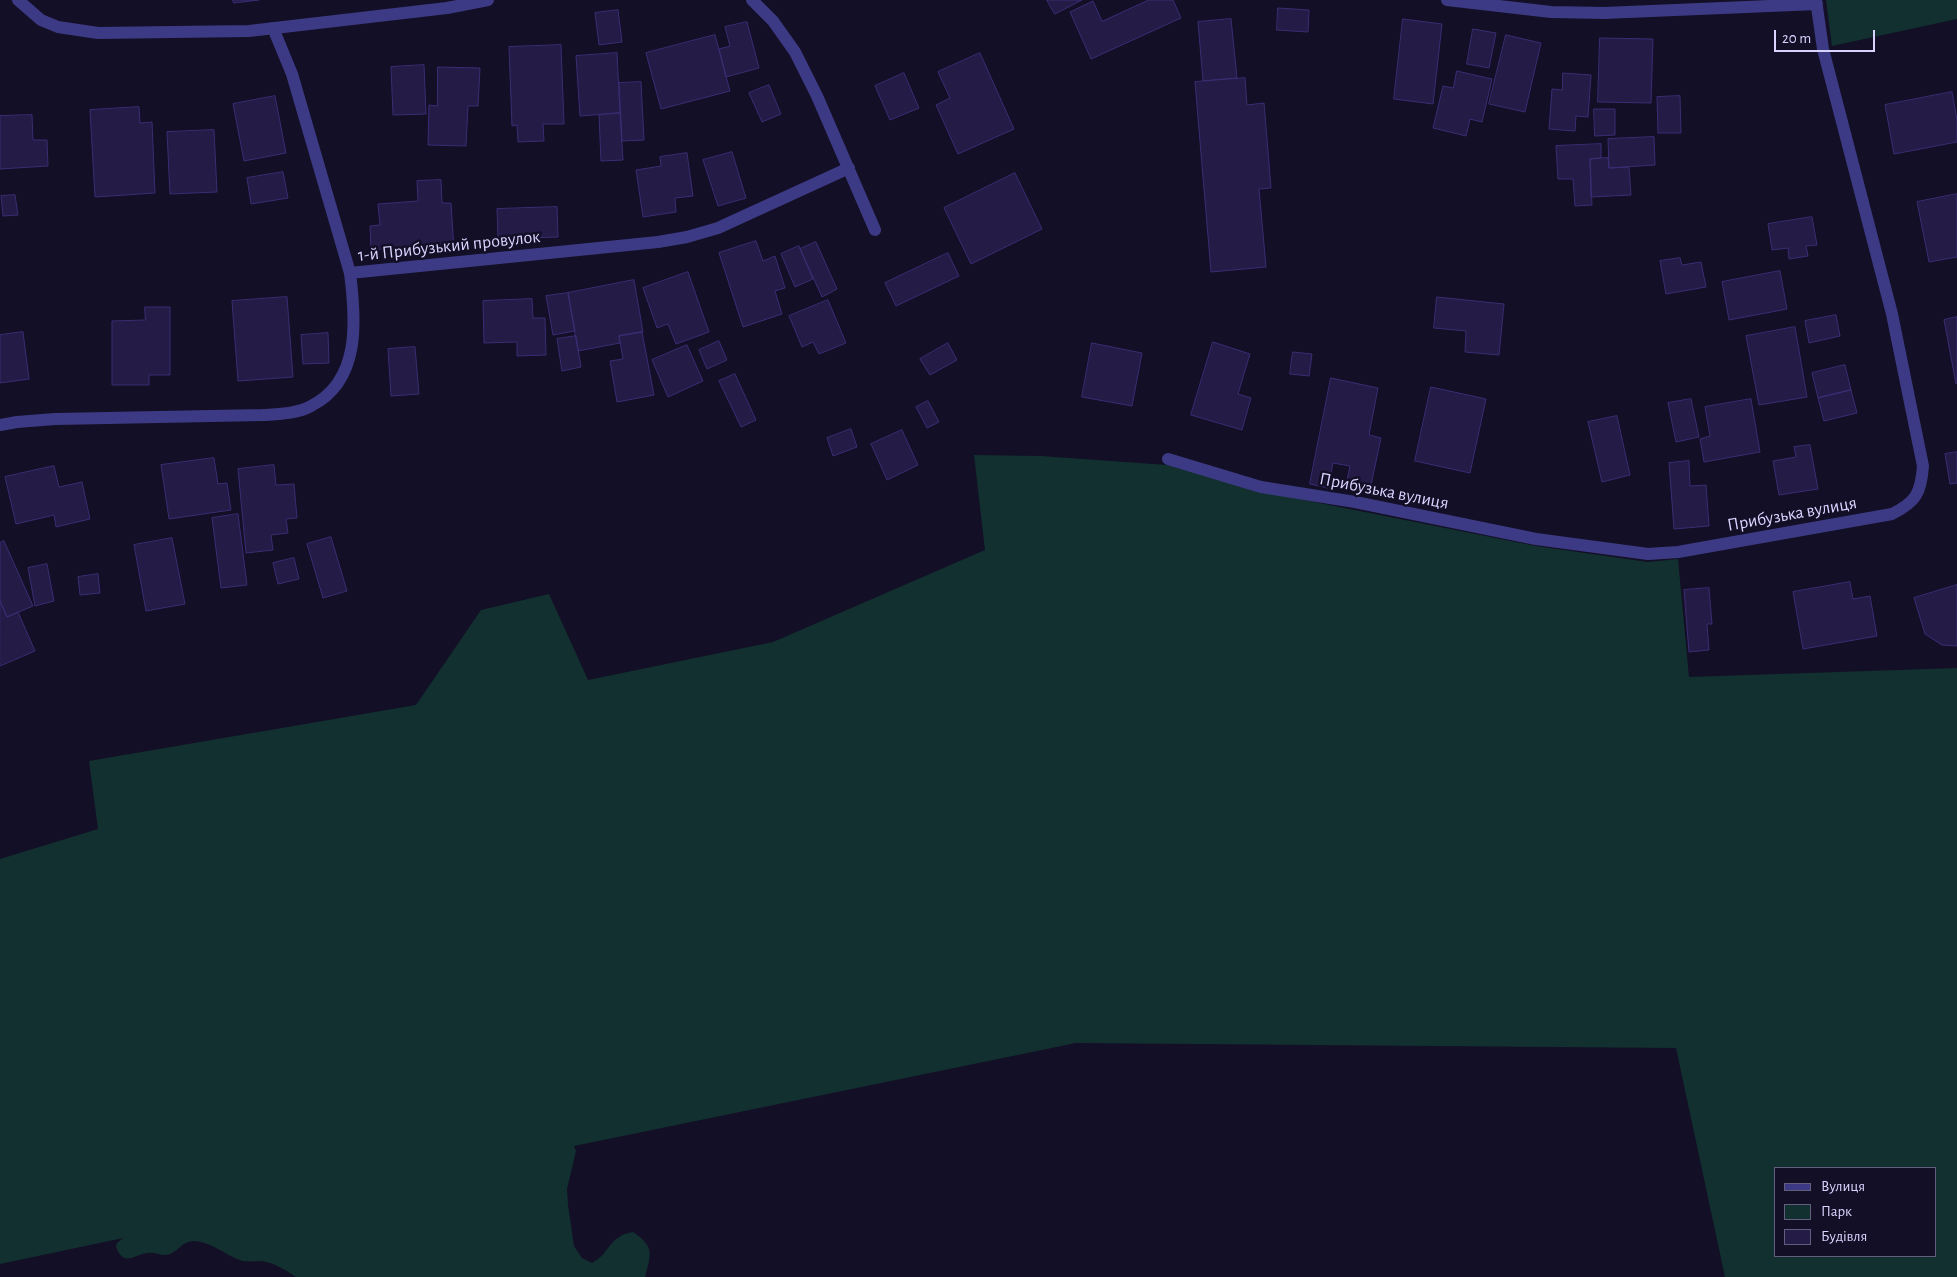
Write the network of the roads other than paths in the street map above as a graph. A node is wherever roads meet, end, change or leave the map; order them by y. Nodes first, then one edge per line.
1 (18, 0) edge
2 (488, 0) edge
3 (752, 0) edge
4 (1447, 0) edge
5 (1817, 2) edge
6 (273, 28) junction
7 (848, 168) junction
8 (875, 230) dead end
9 (350, 273) junction
10 (0, 426) edge
11 (1168, 459) dead end

1 - 6 street
2 - 6 street
3 - 7 street
4 - 5 street
5 - 11 street, Прибузька вулиця
6 - 9 street
7 - 8 street
7 - 9 street, 1-й Прибузький провулок
9 - 10 street, 1-й Прибузький провулок

